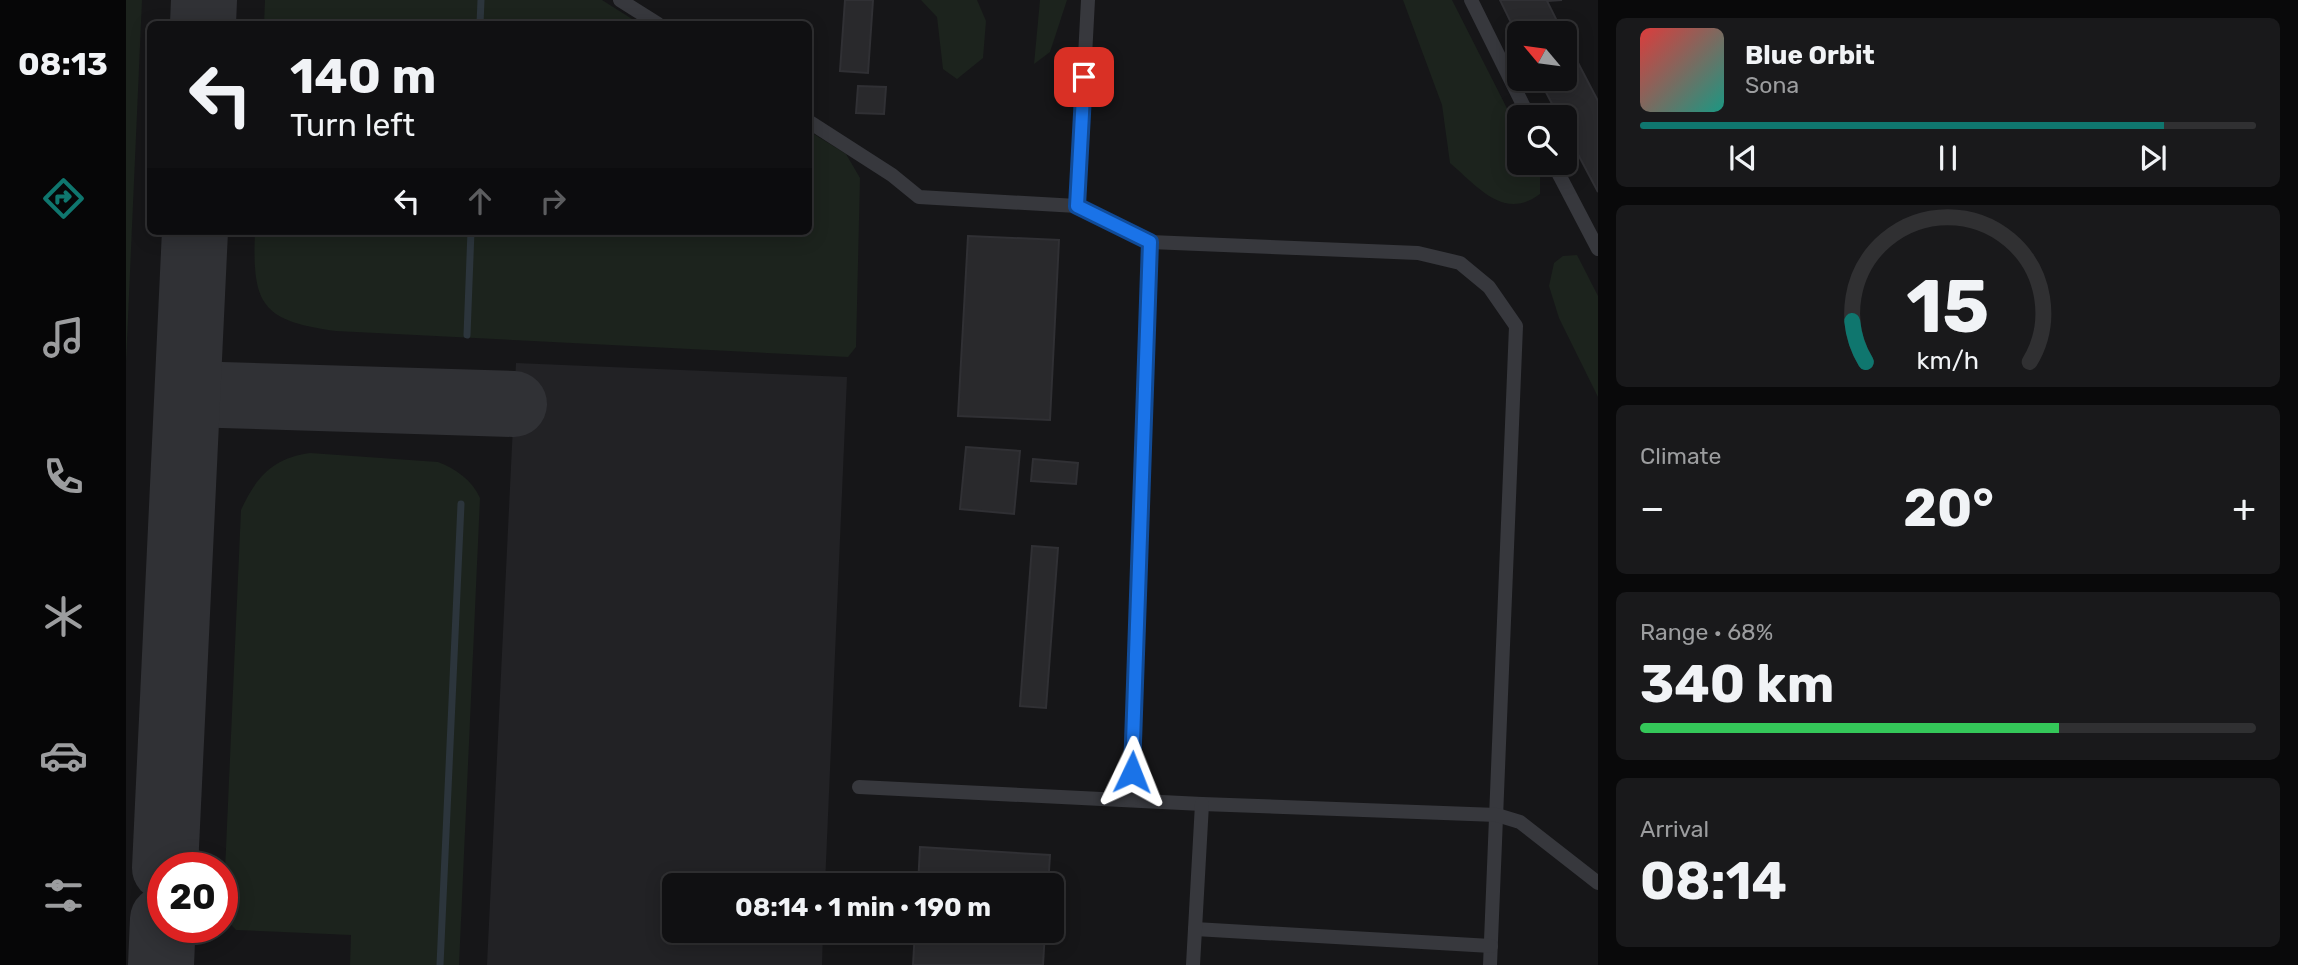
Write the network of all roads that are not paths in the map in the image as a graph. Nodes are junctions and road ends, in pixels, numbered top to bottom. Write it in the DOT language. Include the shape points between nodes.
graph roads {
  1 [pos="620,0"];
  2 [pos="1088,0"];
  3 [pos="1471,0"];
  4 [pos="653,21"];
  5 [pos="1523,105"];
  6 [pos="812,124"];
  7 [pos="1559,175"];
  8 [pos="1077,206"];
  9 [pos="1150,242"];
  10 [pos="1598,249"];
  11 [pos="859,787"];
  12 [pos="1131,800"];
  13 [pos="1202,804"];
  14 [pos="1497,815"];
  15 [pos="1598,883"];
  16 [pos="1195,929"];
  17 [pos="1491,947"];
  18 [pos="1193,965"];
  19 [pos="1490,965"];
  1 -- 4 [label="lane"];
  2 -- 8 [label="lane"];
  3 -- 5 [label="lane"];
  6 -- 8 [label="lane" via="919,197"];
  7 -- 10 [label="lane"];
  8 -- 9 [label="lane"];
  9 -- 12 [label="lane"];
  9 -- 14 [label="lane" via="1418,253 1461,263 1489,287 1516,326"];
  11 -- 12 [label="lane"];
  12 -- 13 [label="lane"];
  13 -- 14 [label="lane"];
  13 -- 16 [label="lane"];
  14 -- 15 [label="lane" via="1521,822"];
  14 -- 17 [label="lane"];
  16 -- 17 [label="lane"];
  16 -- 18 [label="lane"];
  17 -- 19 [label="lane"];
}
